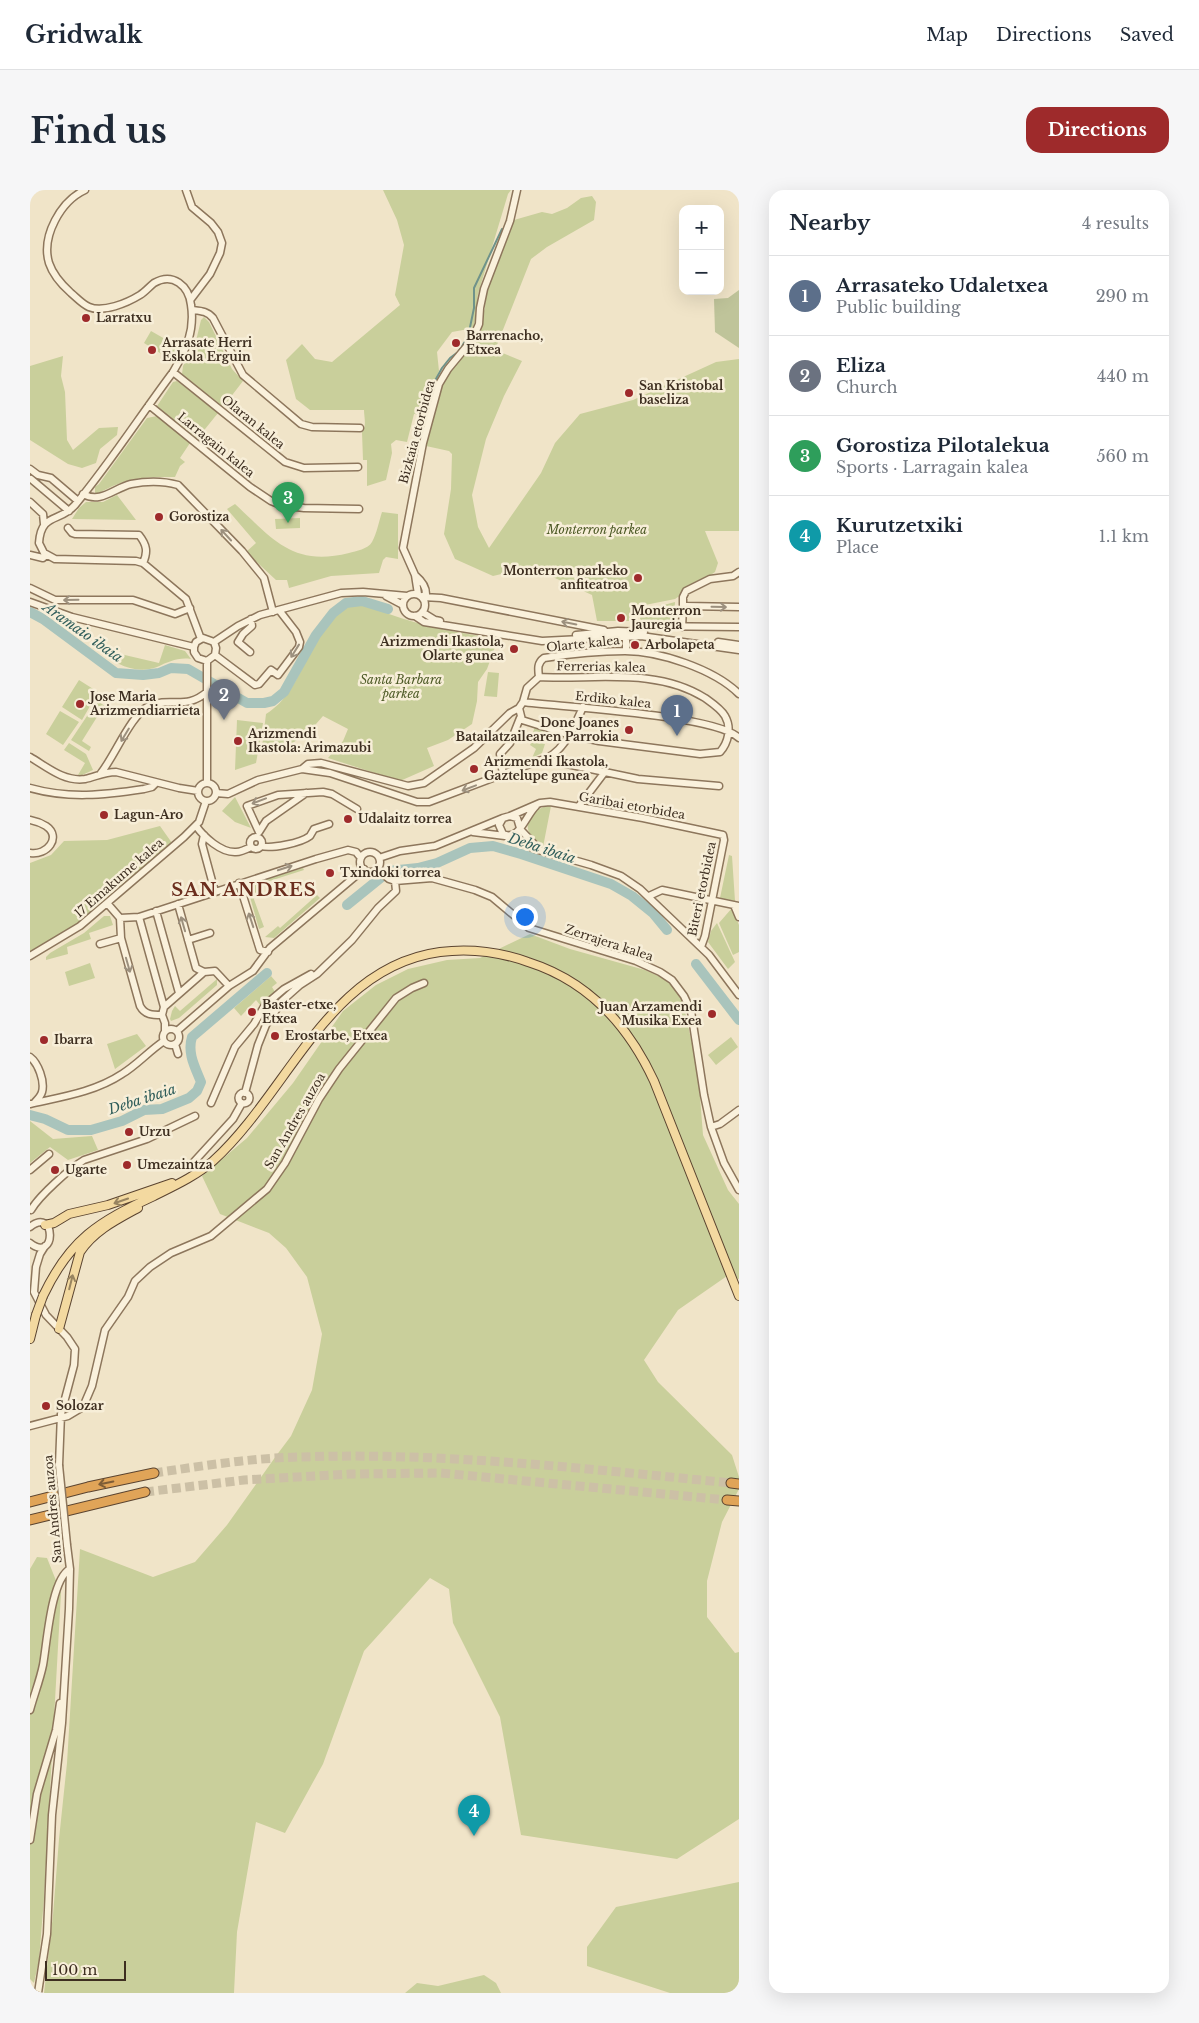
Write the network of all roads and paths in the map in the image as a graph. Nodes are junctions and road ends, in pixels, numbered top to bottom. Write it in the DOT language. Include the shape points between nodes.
graph roads {
  1 [pos="85,190"];
  2 [pos="186,190"];
  3 [pos="517,190"];
  4 [pos="191,299"];
  5 [pos="192,310"];
  6 [pos="173,372"];
  7 [pos="149,405"];
  8 [pos="360,428"];
  9 [pos="358,467"];
  10 [pos="30,469"];
  11 [pos="31,479"];
  12 [pos="84,494"];
  13 [pos="78,501"];
  14 [pos="30,502"];
  15 [pos="359,509"];
  16 [pos="69,511"];
  17 [pos="44,524"];
  18 [pos="68,528"];
  19 [pos="30,555"];
  20 [pos="46,555"];
  21 [pos="143,564"];
  22 [pos="739,572"];
  23 [pos="30,588"];
  24 [pos="383,594"];
  25 [pos="407,596"];
  26 [pos="421,596"];
  27 [pos="30,602"];
  28 [pos="403,605"];
  29 [pos="739,607"];
  30 [pos="190,608"];
  31 [pos="683,608"];
  32 [pos="276,611"];
  33 [pos="422,612"];
  34 [pos="415,616"];
  35 [pos="250,619"];
  36 [pos="682,627"];
  37 [pos="739,627"];
  38 [pos="618,631"];
  39 [pos="634,631"];
  40 [pos="626,636"];
  41 [pos="201,639"];
  42 [pos="214,642"];
  43 [pos="739,645"];
  44 [pos="194,647"];
  45 [pos="739,650"];
  46 [pos="626,651"];
  47 [pos="250,652"];
  48 [pos="215,655"];
  49 [pos="207,660"];
  50 [pos="539,677"];
  51 [pos="208,690"];
  52 [pos="738,694"];
  53 [pos="521,705"];
  54 [pos="583,707"];
  55 [pos="520,718"];
  56 [pos="729,732"];
  57 [pos="570,735"];
  58 [pos="739,737"];
  59 [pos="30,757"];
  60 [pos="112,757"];
  61 [pos="548,760"];
  62 [pos="302,769"];
  63 [pos="122,773"];
  64 [pos="604,773"];
  65 [pos="101,774"];
  66 [pos="503,775"];
  67 [pos="156,782"];
  68 [pos="207,783"];
  69 [pos="719,786"];
  70 [pos="30,788"];
  71 [pos="198,791"];
  72 [pos="216,793"];
  73 [pos="306,793"];
  74 [pos="206,801"];
  75 [pos="537,805"];
  76 [pos="579,806"];
  77 [pos="357,809"];
  78 [pos="510,816"];
  79 [pos="503,818"];
  80 [pos="30,820"];
  81 [pos="329,824"];
  82 [pos="196,826"];
  83 [pos="520,828"];
  84 [pos="472,832"];
  85 [pos="204,835"];
  86 [pos="259,835"];
  87 [pos="722,835"];
  88 [pos="507,836"];
  89 [pos="261,846"];
  90 [pos="251,847"];
  91 [pos="545,851"];
  92 [pos="30,853"];
  93 [pos="362,858"];
  94 [pos="379,858"];
  95 [pos="364,869"];
  96 [pos="378,870"];
  97 [pos="392,880"];
  98 [pos="239,883"];
  99 [pos="215,892"];
  100 [pos="649,896"];
  101 [pos="712,900"];
  102 [pos="107,903"];
  103 [pos="178,904"];
  104 [pos="736,906"];
  105 [pos="156,911"];
  106 [pos="139,917"];
  107 [pos="739,917"];
  108 [pos="120,918"];
  109 [pos="210,933"];
  110 [pos="120,938"];
  111 [pos="188,940"];
  112 [pos="100,944"];
  113 [pos="701,947"];
  114 [pos="268,952"];
  115 [pos="30,956"];
  116 [pos="204,972"];
  117 [pos="316,974"];
  118 [pos="424,983"];
  119 [pos="229,986"];
  120 [pos="179,993"];
  121 [pos="739,996"];
  122 [pos="164,1007"];
  123 [pos="162,1015"];
  124 [pos="177,1031"];
  125 [pos="165,1032"];
  126 [pos="164,1041"];
  127 [pos="175,1044"];
  128 [pos="178,1054"];
  129 [pos="30,1057"];
  130 [pos="43,1088"];
  131 [pos="55,1098"];
  132 [pos="211,1103"];
  133 [pos="32,1104"];
  134 [pos="739,1110"];
  135 [pos="194,1116"];
  136 [pos="711,1128"];
  137 [pos="49,1154"];
  138 [pos="191,1164"];
  139 [pos="30,1170"];
  140 [pos="199,1171"];
  141 [pos="739,1190"];
  142 [pos="165,1191"];
  143 [pos="30,1211"];
  144 [pos="36,1224"];
  145 [pos="30,1244"];
  146 [pos="45,1246"];
  147 [pos="36,1267"];
  148 [pos="739,1296"];
  149 [pos="59,1329"];
  150 [pos="30,1339"];
  151 [pos="60,1418"];
  152 [pos="30,1426"];
  153 [pos="154,1473"];
  154 [pos="145,1492"];
  155 [pos="727,1500"];
  156 [pos="739,1501"];
  157 [pos="30,1502"];
  158 [pos="30,1520"];
  159 [pos="70,1569"];
  160 [pos="64,1697"];
  161 [pos="30,1710"];
  162 [pos="30,1840"];
  163 [pos="38,1993"];
  1 -- 4 [label="street" via="58,213 49,243 50,264 65,288 84,304 100,309 126,302 160,280 171,279 184,285"];
  2 -- 4 [label="street" via="192,207 211,223 222,243 210,274"];
  3 -- 26 [label="street, Bizkaia etorbidea" via="510,221 484,289 479,324 472,340 444,375 434,402 404,543 405,554 415,575 426,589 426,594"];
  4 -- 5 [label="street"];
  5 -- 6 [label="street" via="190,339"];
  5 -- 8 [label="street" via="209,313 243,375 301,424"];
  6 -- 7 [label="street"];
  6 -- 9 [label="street, Olaran kalea" via="285,462 304,468"];
  7 -- 12 [label="street"];
  7 -- 15 [label="street, Larragain kalea" via="271,501 304,508"];
  10 -- 13 [label="street" via="51,478"];
  11 -- 16 [label="street"];
  12 -- 13 [label="street"];
  32 -- 12 [label="street, one-way" via="259,571 178,484 133,484 99,498"];
  13 -- 16 [label="street"];
  14 -- 17 [label="street" via="43,514"];
  16 -- 17 [label="street"];
  17 -- 20 [label="street" via="39,543"];
  18 -- 21 [label="street" via="72,534 138,535 147,548"];
  19 -- 20 [label="street" via="43,558"];
  20 -- 21 [label="street" via="56,560 136,561"];
  21 -- 30 [label="street" via="180,592"];
  22 -- 31 [label="street" via="730,577 710,579 686,591"];
  30 -- 23 [label="street, one-way" via="175,614 133,600 55,600"];
  24 -- 25 [label="street"];
  24 -- 28 [label="street"];
  24 -- 32 [label="street" via="341,593"];
  25 -- 26 [label="street"];
  25 -- 28 [label="street"];
  26 -- 33 [label="street" via="425,605"];
  38 -- 26 [label="street, one-way"];
  27 -- 44 [label="street" via="72,618"];
  28 -- 34 [label="street" via="406,613"];
  31 -- 29 [label="street, one-way"];
  30 -- 41 [label="street"];
  31 -- 36 [label="street"];
  32 -- 35 [label="street"];
  32 -- 48 [label="street, one-way" via="300,642 278,675 271,670 255,685"];
  33 -- 34 [label="street"];
  33 -- 38 [label="street" via="435,620 542,638"];
  34 -- 40 [label="street" via="424,622 542,642"];
  35 -- 42 [label="street"];
  35 -- 47 [label="street" via="252,626 238,642"];
  36 -- 37 [label="street"];
  36 -- 39 [label="street" via="640,626"];
  38 -- 39 [label="street"];
  39 -- 43 [label="street"];
  40 -- 45 [label="street"];
  40 -- 46 [label="street"];
  41 -- 42 [label="street"];
  41 -- 44 [label="street"];
  42 -- 48 [label="street"];
  44 -- 49 [label="street" via="196,656"];
  46 -- 50 [label="street, Olarte kalea" via="552,657 540,661"];
  46 -- 52 [label="street, Olarte kalea" via="691,665 715,675"];
  48 -- 49 [label="street"];
  49 -- 51 [label="street"];
  50 -- 53 [label="street" via="527,688"];
  50 -- 56 [label="street, Ferrerias kalea" via="634,678 674,684 713,704 725,716"];
  51 -- 60 [label="street, one-way" via="191,702 148,706 134,719"];
  51 -- 68 [label="street"];
  53 -- 54 [label="street, Erdiko kalea"];
  53 -- 55 [label="street"];
  53 -- 62 [label="street" via="474,748 429,781 416,786 364,776 326,764 308,764"];
  54 -- 56 [label="street, Erdiko kalea" via="672,718"];
  54 -- 57 [label="street"];
  55 -- 57 [label="street"];
  55 -- 66 [label="street" via="510,743 500,754"];
  56 -- 57 [label="street" via="720,752 700,754"];
  56 -- 58 [label="street, Erdiko kalea"];
  57 -- 61 [label="street"];
  59 -- 65 [label="street" via="65,777 84,779"];
  60 -- 63 [label="street" via="115,767"];
  60 -- 65 [label="street"];
  61 -- 64 [label="street"];
  61 -- 66 [label="street"];
  66 -- 62 [label="street, one-way" via="429,802 417,802 330,773"];
  62 -- 72 [label="street" via="258,780 228,794"];
  63 -- 65 [label="street"];
  63 -- 67 [label="street"];
  64 -- 69 [label="street" via="652,781"];
  64 -- 76 [label="street"];
  67 -- 70 [label="street" via="144,789 76,795"];
  67 -- 71 [label="street"];
  68 -- 71 [label="street"];
  68 -- 72 [label="street"];
  71 -- 74 [label="street" via="200,798"];
  72 -- 74 [label="street"];
  73 -- 77 [label="street" via="332,794"];
  73 -- 86 [label="street" via="266,821"];
  73 -- 86 [label="street, one-way" via="278,794 247,806"];
  74 -- 82 [label="street, 17 Emakume kalea"];
  75 -- 76 [label="street, Garibai etorbidea" via="546,802"];
  75 -- 78 [label="street, Garibai etorbidea"];
  75 -- 83 [label="street"];
  76 -- 87 [label="street, Garibai etorbidea"];
  78 -- 79 [label="street"];
  78 -- 83 [label="street" via="517,818"];
  79 -- 84 [label="street"];
  79 -- 88 [label="street" via="499,828"];
  80 -- 92 [label="street" via="45,825 52,836 48,850"];
  81 -- 89 [label="street" via="314,829 303,839 274,847"];
  82 -- 85 [label="street"];
  82 -- 102 [label="street, 17 Emakume kalea"];
  83 -- 88 [label="street" via="514,836"];
  83 -- 91 [label="street" via="534,846"];
  84 -- 88 [label="street"];
  84 -- 94 [label="street" via="435,846"];
  85 -- 90 [label="street" via="230,851"];
  85 -- 99 [label="street" via="202,844"];
  86 -- 89 [label="street"];
  86 -- 90 [label="street" via="251,840"];
  87 -- 101 [label="street, Biteri etorbidea" via="724,840"];
  88 -- 91 [label="street"];
  89 -- 90 [label="street" via="257,849"];
  91 -- 100 [label="street" via="620,876"];
  93 -- 94 [label="street" via="369,852"];
  93 -- 95 [label="street"];
  98 -- 93 [label="street, one-way" via="348,850"];
  94 -- 96 [label="street"];
  95 -- 96 [label="street"];
  95 -- 114 [label="street"];
  96 -- 97 [label="street"];
  97 -- 117 [label="street" via="394,893"];
  97 -- 136 [label="street, Zerrajera kalea" via="432,878 475,890 492,897 529,928 636,961 672,980 691,1011"];
  98 -- 99 [label="street"];
  114 -- 98 [label="street, one-way" via="260,950"];
  99 -- 103 [label="street"];
  100 -- 101 [label="street" via="662,890"];
  100 -- 113 [label="street"];
  101 -- 104 [label="street"];
  101 -- 113 [label="street, Biteri etorbidea"];
  102 -- 108 [label="street"];
  102 -- 115 [label="street, 17 Emakume kalea" via="70,934"];
  103 -- 105 [label="street"];
  111 -- 103 [label="street, one-way"];
  104 -- 107 [label="street"];
  105 -- 106 [label="street"];
  105 -- 120 [label="street"];
  106 -- 108 [label="street"];
  106 -- 122 [label="street"];
  108 -- 110 [label="street"];
  109 -- 111 [label="street"];
  110 -- 112 [label="street"];
  110 -- 123 [label="street, one-way" via="143,1011"];
  111 -- 116 [label="street" via="196,968"];
  113 -- 121 [label="street"];
  114 -- 119 [label="street" via="253,971"];
  116 -- 119 [label="street" via="215,970"];
  116 -- 120 [label="street"];
  117 -- 132 [label="street" via="284,989 265,1005 235,1047"];
  117 -- 138 [label="street" via="286,996 273,1014 258,1044 246,1093 250,1100 242,1103 234,1118"];
  118 -- 151 [label="street, San Andres auzoa" via="396,998 339,1069 267,1189 210,1236 171,1254 136,1278 128,1297 105,1330 92,1386 83,1407"];
  119 -- 124 [label="street"];
  120 -- 122 [label="street"];
  122 -- 123 [label="street"];
  123 -- 125 [label="street"];
  124 -- 125 [label="street"];
  124 -- 127 [label="street" via="179,1038"];
  125 -- 126 [label="street"];
  126 -- 127 [label="street"];
  126 -- 131 [label="street" via="121,1075"];
  127 -- 128 [label="street"];
  129 -- 130 [label="street" via="37,1065"];
  130 -- 131 [label="street" via="45,1093"];
  130 -- 133 [label="street"];
  131 -- 133 [label="street"];
  134 -- 136 [label="street"];
  135 -- 143 [label="street" via="148,1139 75,1165"];
  136 -- 141 [label="street, Zerrajera kalea" via="724,1163"];
  137 -- 139 [label="street"];
  140 -- 142 [label="main road"];
  140 -- 144 [label="main road, one-way" via="139,1195 69,1214 54,1223"];
  140 -- 148 [label="main road" via="248,1124 332,1014 368,980 394,964 432,953 470,950 508,956 554,972 592,997 642,1054"];
  149 -- 142 [label="main road, one-way" via="75,1266 87,1242"];
  142 -- 150 [label="main road, bridge" via="123,1210 84,1236 61,1261 43,1296"];
  143 -- 144 [label="street"];
  144 -- 146 [label="street, San Andres auzoa" via="48,1227 51,1235"];
  145 -- 146 [label="street, San Andres auzoa"];
  145 -- 147 [label="street, San Andres auzoa"];
  146 -- 147 [label="street, San Andres auzoa"];
  147 -- 149 [label="street, San Andres auzoa" via="34,1292 46,1315"];
  149 -- 151 [label="street, San Andres auzoa" via="75,1349 74,1366"];
  151 -- 152 [label="street, San Andres auzoa"];
  151 -- 159 [label="street, San Andres auzoa, bridge" via="59,1465"];
  153 -- 157 [label="highway, one-way"];
  154 -- 158 [label="highway"];
  155 -- 156 [label="highway"];
  159 -- 160 [label="street, San Andres auzoa"];
  159 -- 161 [label="street, San Andres auzoa" via="64,1572 55,1592 42,1670"];
  160 -- 162 [label="street, San Andres auzoa" via="36,1794"];
  160 -- 163 [label="street, San Andres auzoa" via="52,1815 47,1934"];
}
